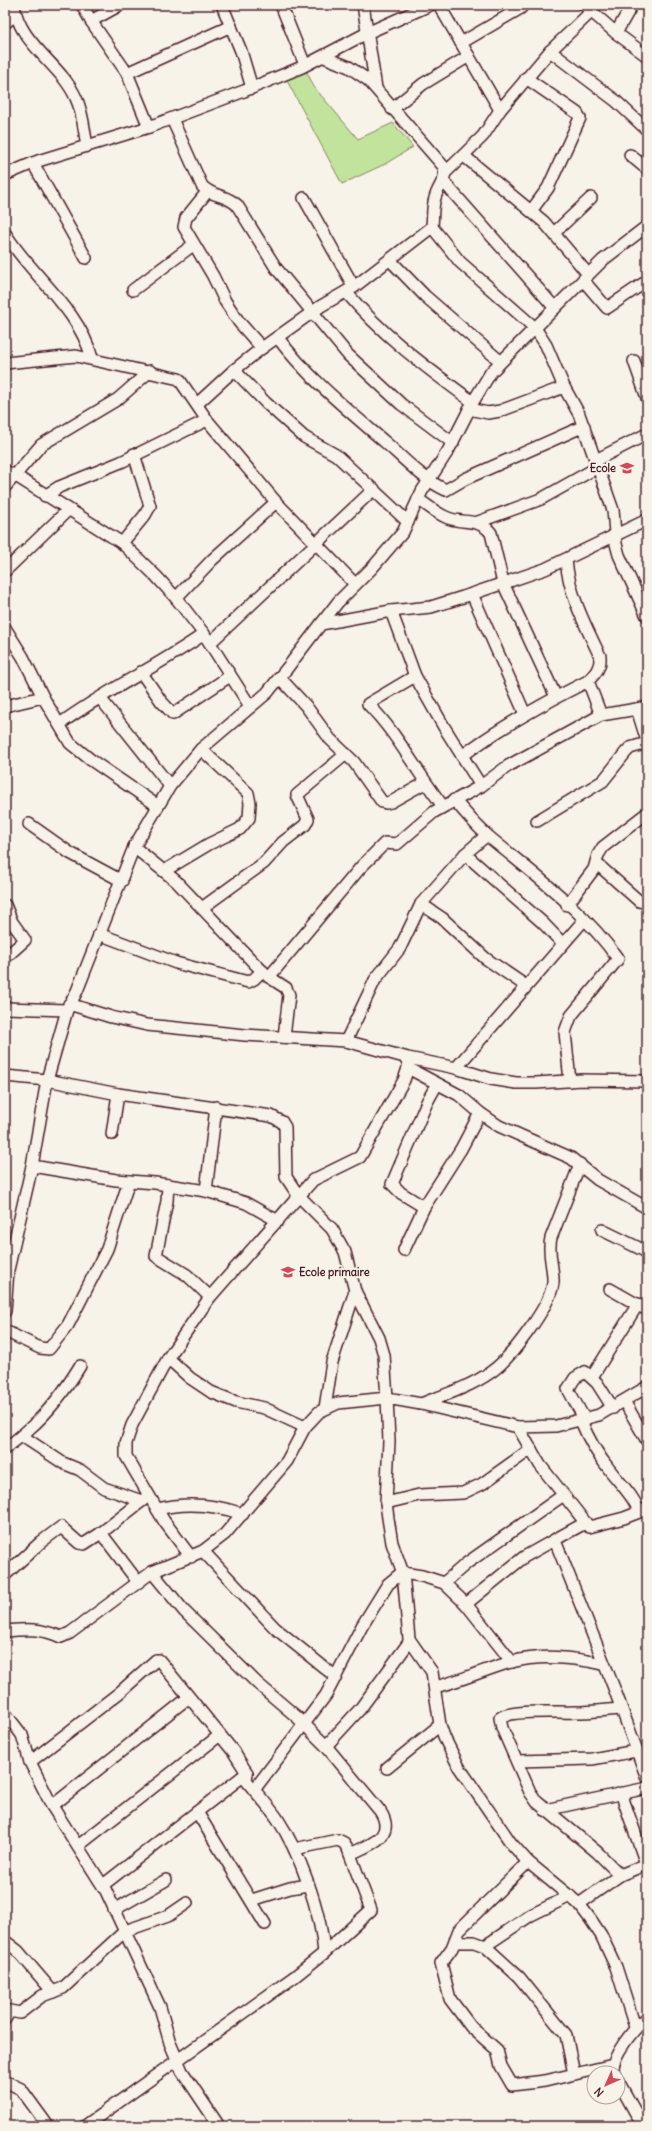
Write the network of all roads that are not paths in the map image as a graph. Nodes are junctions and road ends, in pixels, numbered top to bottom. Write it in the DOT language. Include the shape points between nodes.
graph roads {
  1 [pos="82,5"];
  2 [pos="120,5"];
  3 [pos="222,5"];
  4 [pos="281,5"];
  5 [pos="363,5"];
  6 [pos="430,5"];
  7 [pos="439,5"];
  8 [pos="632,5"];
  9 [pos="521,8"];
  10 [pos="587,8"];
  11 [pos="15,10"];
  12 [pos="91,21"];
  13 [pos="5,23"];
  14 [pos="231,26"];
  15 [pos="367,33"];
  16 [pos="616,33"];
  17 [pos="461,43"];
  18 [pos="550,51"];
  19 [pos="469,56"];
  20 [pos="647,56"];
  21 [pos="324,57"];
  22 [pos="305,66"];
  23 [pos="127,73"];
  24 [pos="526,78"];
  25 [pos="252,88"];
  26 [pos="376,88"];
  27 [pos="392,109"];
  28 [pos="500,110"];
  29 [pos="172,119"];
  30 [pos="149,127"];
  31 [pos="647,130"];
  32 [pos="87,146"];
  33 [pos="630,154"];
  34 [pos="464,156"];
  35 [pos="33,164"];
  36 [pos="647,169"];
  37 [pos="5,175"];
  38 [pos="444,177"];
  39 [pos="207,192"];
  40 [pos="304,198"];
  41 [pos="591,198"];
  42 [pos="530,211"];
  43 [pos="647,226"];
  44 [pos="432,227"];
  45 [pos="5,233"];
  46 [pos="554,233"];
  47 [pos="193,245"];
  48 [pos="86,258"];
  49 [pos="390,260"];
  50 [pos="586,277"];
  51 [pos="647,281"];
  52 [pos="133,290"];
  53 [pos="350,290"];
  54 [pos="555,308"];
  55 [pos="312,313"];
  56 [pos="535,328"];
  57 [pos="278,338"];
  58 [pos="262,348"];
  59 [pos="92,358"];
  60 [pos="500,361"];
  61 [pos="634,361"];
  62 [pos="5,363"];
  63 [pos="234,370"];
  64 [pos="150,371"];
  65 [pos="564,387"];
  66 [pos="647,398"];
  67 [pos="197,404"];
  68 [pos="471,406"];
  69 [pos="207,420"];
  70 [pos="584,426"];
  71 [pos="647,434"];
  72 [pos="453,443"];
  73 [pos="134,454"];
  74 [pos="597,463"];
  75 [pos="5,471"];
  76 [pos="16,476"];
  77 [pos="430,479"];
  78 [pos="5,487"];
  79 [pos="374,489"];
  80 [pos="46,496"];
  81 [pos="418,500"];
  82 [pos="276,502"];
  83 [pos="68,510"];
  84 [pos="647,520"];
  85 [pos="408,522"];
  86 [pos="478,522"];
  87 [pos="616,534"];
  88 [pos="316,542"];
  89 [pos="122,543"];
  90 [pos="566,560"];
  91 [pos="5,571"];
  92 [pos="503,583"];
  93 [pos="355,584"];
  94 [pos="472,594"];
  95 [pos="176,598"];
  96 [pos="391,611"];
  97 [pos="647,616"];
  98 [pos="321,624"];
  99 [pos="5,628"];
  100 [pos="207,639"];
  101 [pos="141,672"];
  102 [pos="230,676"];
  103 [pos="415,676"];
  104 [pos="280,678"];
  105 [pos="588,681"];
  106 [pos="43,697"];
  107 [pos="556,697"];
  108 [pos="100,698"];
  109 [pos="5,706"];
  110 [pos="250,706"];
  111 [pos="642,708"];
  112 [pos="525,714"];
  113 [pos="601,715"];
  114 [pos="60,724"];
  115 [pos="647,742"];
  116 [pos="202,749"];
  117 [pos="346,754"];
  118 [pos="462,756"];
  119 [pos="425,783"];
  120 [pos="170,786"];
  121 [pos="481,786"];
  122 [pos="454,800"];
  123 [pos="158,806"];
  124 [pos="443,806"];
  125 [pos="647,813"];
  126 [pos="537,821"];
  127 [pos="29,824"];
  128 [pos="487,835"];
  129 [pos="134,848"];
  130 [pos="465,854"];
  131 [pos="596,863"];
  132 [pos="164,871"];
  133 [pos="122,881"];
  134 [pos="647,903"];
  135 [pos="421,904"];
  136 [pos="5,905"];
  137 [pos="567,905"];
  138 [pos="202,908"];
  139 [pos="584,920"];
  140 [pos="99,934"];
  141 [pos="563,944"];
  142 [pos="5,958"];
  143 [pos="265,974"];
  144 [pos="526,986"];
  145 [pos="7,1006"];
  146 [pos="68,1007"];
  147 [pos="284,1037"];
  148 [pos="346,1040"];
  149 [pos="408,1063"];
  150 [pos="456,1068"];
  151 [pos="5,1076"];
  152 [pos="47,1080"];
  153 [pos="570,1081"];
  154 [pos="647,1081"];
  155 [pos="437,1084"];
  156 [pos="118,1094"];
  157 [pos="216,1107"];
  158 [pos="480,1113"];
  159 [pos="112,1134"];
  160 [pos="580,1164"];
  161 [pos="32,1166"];
  162 [pos="129,1181"];
  163 [pos="168,1185"];
  164 [pos="206,1191"];
  165 [pos="298,1195"];
  166 [pos="424,1207"];
  167 [pos="647,1208"];
  168 [pos="278,1221"];
  169 [pos="602,1230"];
  170 [pos="404,1250"];
  171 [pos="647,1252"];
  172 [pos="610,1289"];
  173 [pos="355,1291"];
  174 [pos="210,1297"];
  175 [pos="643,1307"];
  176 [pos="5,1311"];
  177 [pos="5,1331"];
  178 [pos="168,1358"];
  179 [pos="80,1366"];
  180 [pos="592,1377"];
  181 [pos="647,1387"];
  182 [pos="387,1398"];
  183 [pos="624,1401"];
  184 [pos="421,1404"];
  185 [pos="325,1408"];
  186 [pos="613,1408"];
  187 [pos="583,1420"];
  188 [pos="306,1427"];
  189 [pos="518,1427"];
  190 [pos="22,1436"];
  191 [pos="647,1441"];
  192 [pos="5,1449"];
  193 [pos="531,1449"];
  194 [pos="562,1496"];
  195 [pos="146,1498"];
  196 [pos="386,1503"];
  197 [pos="157,1509"];
  198 [pos="642,1510"];
  199 [pos="243,1514"];
  200 [pos="585,1523"];
  201 [pos="102,1533"];
  202 [pos="556,1539"];
  203 [pos="203,1551"];
  204 [pos="191,1557"];
  205 [pos="152,1572"];
  206 [pos="403,1573"];
  207 [pos="5,1575"];
  208 [pos="138,1582"];
  209 [pos="444,1583"];
  210 [pos="466,1604"];
  211 [pos="5,1631"];
  212 [pos="410,1641"];
  213 [pos="512,1662"];
  214 [pos="603,1664"];
  215 [pos="336,1677"];
  216 [pos="435,1687"];
  217 [pos="188,1698"];
  218 [pos="621,1709"];
  219 [pos="5,1713"];
  220 [pos="304,1724"];
  221 [pos="440,1725"];
  222 [pos="220,1735"];
  223 [pos="326,1746"];
  224 [pos="636,1751"];
  225 [pos="517,1760"];
  226 [pos="30,1762"];
  227 [pos="387,1768"];
  228 [pos="247,1773"];
  229 [pos="647,1778"];
  230 [pos="647,1788"];
  231 [pos="254,1790"];
  232 [pos="621,1793"];
  233 [pos="52,1806"];
  234 [pos="545,1810"];
  235 [pos="197,1812"];
  236 [pos="78,1846"];
  237 [pos="294,1849"];
  238 [pos="350,1854"];
  239 [pos="528,1862"];
  240 [pos="647,1864"];
  241 [pos="620,1875"];
  242 [pos="166,1880"];
  243 [pos="103,1885"];
  244 [pos="308,1885"];
  245 [pos="570,1896"];
  246 [pos="252,1900"];
  247 [pos="188,1903"];
  248 [pos="579,1904"];
  249 [pos="114,1910"];
  250 [pos="265,1924"];
  251 [pos="125,1931"];
  252 [pos="5,1941"];
  253 [pos="455,1942"];
  254 [pos="485,1946"];
  255 [pos="324,1952"];
  256 [pos="53,1992"];
  257 [pos="647,2018"];
  258 [pos="5,2019"];
  259 [pos="636,2027"];
  260 [pos="177,2060"];
  261 [pos="616,2065"];
  262 [pos="586,2072"];
  263 [pos="574,2074"];
  264 [pos="5,2081"];
  265 [pos="626,2094"];
  266 [pos="644,2124"];
  267 [pos="48,2126"];
  268 [pos="85,2126"];
  269 [pos="219,2126"];
  1 -- 12 [label="street"];
  2 -- 12 [label="street"];
  3 -- 14 [label="street"];
  4 -- 22 [label="street"];
  5 -- 15 [label="street"];
  6 -- 15 [label="street"];
  7 -- 17 [label="street"];
  8 -- 16 [label="street"];
  9 -- 17 [label="street"];
  10 -- 16 [label="street"];
  10 -- 18 [label="street"];
  11 -- 13 [label="street"];
  11 -- 32 [label="street" via="26,36 50,61 77,99"];
  12 -- 23 [label="street"];
  14 -- 23 [label="street"];
  14 -- 25 [label="street"];
  15 -- 21 [label="street"];
  15 -- 26 [label="street"];
  16 -- 20 [label="street"];
  17 -- 19 [label="street"];
  18 -- 24 [label="street"];
  18 -- 31 [label="street" via="616,101"];
  19 -- 27 [label="street" via="423,84"];
  19 -- 28 [label="street"];
  21 -- 22 [label="street"];
  21 -- 26 [label="street" via="358,72"];
  22 -- 25 [label="street"];
  23 -- 30 [label="street"];
  24 -- 28 [label="street"];
  24 -- 42 [label="street" via="577,113 580,118 548,188"];
  25 -- 29 [label="street"];
  26 -- 27 [label="street"];
  27 -- 38 [label="street" via="440,162"];
  28 -- 34 [label="street" via="483,136"];
  29 -- 30 [label="street"];
  29 -- 39 [label="street" via="198,181"];
  30 -- 32 [label="street"];
  32 -- 35 [label="street"];
  33 -- 36 [label="street"];
  34 -- 38 [label="street"];
  34 -- 42 [label="street"];
  35 -- 37 [label="street"];
  35 -- 48 [label="street"];
  38 -- 44 [label="street" via="435,196"];
  38 -- 54 [label="street"];
  39 -- 47 [label="street" via="184,222"];
  39 -- 55 [label="street" via="230,198 237,205 276,268"];
  40 -- 53 [label="street"];
  41 -- 46 [label="street"];
  42 -- 46 [label="street"];
  43 -- 50 [label="street"];
  44 -- 49 [label="street"];
  44 -- 56 [label="street" via="460,262"];
  45 -- 59 [label="street" via="62,301 88,346"];
  46 -- 50 [label="street"];
  47 -- 52 [label="street"];
  47 -- 58 [label="street" via="231,311"];
  49 -- 53 [label="street"];
  49 -- 60 [label="street" via="425,296"];
  50 -- 51 [label="street" via="607,308"];
  50 -- 54 [label="street"];
  53 -- 55 [label="street"];
  53 -- 68 [label="street" via="364,313 401,348"];
  54 -- 56 [label="street"];
  55 -- 57 [label="street"];
  55 -- 72 [label="street" via="359,367 401,404"];
  56 -- 60 [label="street"];
  56 -- 65 [label="street" via="546,345"];
  57 -- 58 [label="street"];
  57 -- 77 [label="street" via="300,366 332,396"];
  58 -- 63 [label="street"];
  59 -- 62 [label="street" via="76,356"];
  59 -- 64 [label="street"];
  60 -- 68 [label="street" via="484,382"];
  61 -- 66 [label="street"];
  63 -- 67 [label="street"];
  63 -- 79 [label="street" via="304,437 336,455"];
  64 -- 67 [label="street" via="179,379"];
  64 -- 76 [label="street" via="118,398 41,445"];
  65 -- 68 [label="street" via="500,411 488,413"];
  65 -- 70 [label="street"];
  67 -- 69 [label="street"];
  68 -- 72 [label="street"];
  69 -- 73 [label="street"];
  69 -- 82 [label="street"];
  70 -- 74 [label="street"];
  70 -- 77 [label="street" via="465,479 448,490"];
  71 -- 74 [label="street"];
  72 -- 77 [label="street"];
  73 -- 80 [label="street"];
  73 -- 89 [label="street" via="150,506 146,515"];
  74 -- 86 [label="street" via="541,499"];
  74 -- 87 [label="street" via="613,510"];
  75 -- 76 [label="street"];
  76 -- 78 [label="street"];
  76 -- 80 [label="street"];
  77 -- 81 [label="street"];
  79 -- 85 [label="street"];
  79 -- 88 [label="street"];
  80 -- 83 [label="street"];
  81 -- 85 [label="street"];
  81 -- 86 [label="street" via="446,518"];
  82 -- 88 [label="street"];
  82 -- 95 [label="street" via="212,560"];
  83 -- 89 [label="street"];
  83 -- 91 [label="street"];
  84 -- 87 [label="street"];
  85 -- 93 [label="street" via="389,549"];
  86 -- 92 [label="street" via="491,533"];
  87 -- 90 [label="street"];
  87 -- 97 [label="street" via="620,555"];
  88 -- 93 [label="street"];
  88 -- 100 [label="street"];
  89 -- 95 [label="street"];
  90 -- 92 [label="street"];
  90 -- 105 [label="street" via="567,578 600,656 598,670"];
  92 -- 94 [label="street"];
  92 -- 107 [label="street"];
  93 -- 98 [label="street"];
  94 -- 96 [label="street" via="431,607"];
  94 -- 112 [label="street"];
  95 -- 100 [label="street"];
  96 -- 98 [label="street"];
  96 -- 103 [label="street"];
  98 -- 104 [label="street"];
  99 -- 106 [label="street"];
  100 -- 101 [label="street"];
  100 -- 102 [label="street"];
  101 -- 102 [label="street" via="160,701 173,714"];
  101 -- 108 [label="street"];
  102 -- 110 [label="street"];
  103 -- 118 [label="street"];
  103 -- 119 [label="street" via="368,704 387,725"];
  104 -- 110 [label="street" via="267,693"];
  104 -- 117 [label="street" via="306,706 330,739"];
  105 -- 107 [label="street"];
  105 -- 113 [label="street"];
  106 -- 109 [label="street"];
  106 -- 114 [label="street"];
  107 -- 112 [label="street"];
  108 -- 114 [label="street"];
  108 -- 120 [label="street"];
  110 -- 116 [label="street"];
  111 -- 113 [label="street"];
  111 -- 115 [label="street"];
  112 -- 118 [label="street"];
  113 -- 121 [label="street" via="508,766"];
  114 -- 123 [label="street" via="70,743"];
  115 -- 126 [label="street" via="630,748 603,781"];
  116 -- 120 [label="street"];
  116 -- 132 [label="street" via="248,793 248,821 240,829"];
  117 -- 119 [label="street" via="384,803 404,796"];
  117 -- 138 [label="street" via="297,795 308,819 305,825 283,842 264,863"];
  118 -- 121 [label="street"];
  119 -- 124 [label="street"];
  120 -- 123 [label="street"];
  121 -- 122 [label="street"];
  122 -- 124 [label="street"];
  122 -- 128 [label="street"];
  123 -- 129 [label="street"];
  124 -- 143 [label="street" via="397,844 387,842 381,845"];
  125 -- 131 [label="street" via="603,847"];
  127 -- 133 [label="street" via="76,856"];
  128 -- 130 [label="street"];
  128 -- 137 [label="street"];
  129 -- 132 [label="street"];
  129 -- 133 [label="street"];
  130 -- 135 [label="street"];
  130 -- 141 [label="street"];
  131 -- 134 [label="street" via="639,901"];
  131 -- 137 [label="street"];
  132 -- 138 [label="street"];
  133 -- 140 [label="street"];
  135 -- 144 [label="street" via="442,918 485,958"];
  135 -- 148 [label="street" via="400,948 375,980"];
  136 -- 142 [label="street" via="12,922 25,940"];
  137 -- 139 [label="street"];
  138 -- 143 [label="street"];
  139 -- 141 [label="street"];
  139 -- 153 [label="street" via="618,959 576,1008 566,1026"];
  140 -- 143 [label="street" via="176,963 248,982"];
  140 -- 146 [label="street" via="77,991"];
  141 -- 144 [label="street"];
  143 -- 147 [label="street" via="289,992"];
  144 -- 150 [label="street"];
  145 -- 146 [label="street"];
  146 -- 147 [label="street" via="147,1025"];
  146 -- 152 [label="street"];
  147 -- 148 [label="street"];
  148 -- 149 [label="street"];
  149 -- 150 [label="street"];
  149 -- 155 [label="street"];
  149 -- 165 [label="street" via="404,1080 360,1157 313,1180"];
  150 -- 153 [label="street" via="491,1079 516,1082"];
  151 -- 152 [label="street"];
  152 -- 156 [label="street"];
  152 -- 161 [label="street"];
  153 -- 154 [label="street"];
  155 -- 158 [label="street" via="462,1097"];
  155 -- 166 [label="street" via="392,1184 401,1193"];
  156 -- 157 [label="street"];
  156 -- 159 [label="street"];
  157 -- 164 [label="street"];
  157 -- 165 [label="street" via="271,1116 283,1122 286,1177"];
  158 -- 160 [label="street" via="499,1126 564,1154"];
  158 -- 166 [label="street" via="461,1149"];
  160 -- 167 [label="street" via="598,1180"];
  160 -- 184 [label="street" via="551,1238 553,1284 545,1306 535,1322 491,1372 465,1387"];
  161 -- 162 [label="street"];
  161 -- 176 [label="street" via="8,1270"];
  162 -- 163 [label="street"];
  162 -- 177 [label="street" via="107,1249 68,1325 55,1344 49,1348 40,1348"];
  163 -- 164 [label="street"];
  163 -- 174 [label="street" via="156,1256 187,1275"];
  164 -- 168 [label="street" via="246,1203"];
  165 -- 168 [label="street"];
  165 -- 173 [label="street" via="337,1237 345,1252"];
  166 -- 170 [label="street"];
  168 -- 174 [label="street"];
  169 -- 171 [label="street"];
  172 -- 175 [label="street"];
  173 -- 182 [label="street" via="379,1338 384,1355"];
  173 -- 185 [label="street" via="332,1362"];
  174 -- 178 [label="street"];
  175 -- 180 [label="street"];
  178 -- 188 [label="street" via="190,1378 211,1392 236,1402 264,1408"];
  178 -- 195 [label="street" via="132,1425 126,1443 126,1456"];
  179 -- 190 [label="street" via="57,1400"];
  180 -- 186 [label="street"];
  180 -- 187 [label="street" via="585,1372 568,1387"];
  181 -- 183 [label="street"];
  182 -- 184 [label="street"];
  182 -- 185 [label="street" via="338,1403"];
  182 -- 196 [label="street" via="389,1441"];
  183 -- 186 [label="street"];
  183 -- 191 [label="street"];
  184 -- 189 [label="street"];
  185 -- 188 [label="street"];
  186 -- 187 [label="street"];
  187 -- 189 [label="street" via="556,1426"];
  187 -- 198 [label="street" via="600,1458"];
  188 -- 199 [label="street" via="287,1461"];
  189 -- 193 [label="street"];
  190 -- 192 [label="street"];
  190 -- 195 [label="street" via="104,1488"];
  193 -- 194 [label="street"];
  193 -- 196 [label="street" via="463,1493 419,1495"];
  194 -- 200 [label="street"];
  194 -- 209 [label="street" via="467,1563"];
  195 -- 197 [label="street"];
  195 -- 201 [label="street"];
  196 -- 206 [label="street" via="392,1543"];
  197 -- 199 [label="street" via="199,1504 219,1506"];
  197 -- 204 [label="street"];
  198 -- 200 [label="street" via="589,1527"];
  199 -- 203 [label="street" via="225,1534"];
  200 -- 202 [label="street"];
  201 -- 207 [label="street" via="84,1544 60,1528"];
  201 -- 208 [label="street"];
  202 -- 210 [label="street" via="524,1557"];
  202 -- 214 [label="street"];
  203 -- 204 [label="street"];
  203 -- 215 [label="street" via="275,1628"];
  204 -- 205 [label="street"];
  205 -- 208 [label="street"];
  205 -- 220 [label="street" via="184,1611 257,1683"];
  206 -- 209 [label="street"];
  206 -- 212 [label="street"];
  206 -- 215 [label="street" via="391,1580 374,1606"];
  208 -- 211 [label="street" via="61,1637 44,1630"];
  209 -- 210 [label="street"];
  210 -- 213 [label="street"];
  212 -- 216 [label="street" via="431,1669"];
  212 -- 223 [label="street" via="352,1719"];
  213 -- 214 [label="street" via="562,1656"];
  213 -- 216 [label="street"];
  214 -- 218 [label="street"];
  215 -- 220 [label="street"];
  216 -- 221 [label="street"];
  217 -- 222 [label="street"];
  217 -- 226 [label="street" via="156,1660 119,1693"];
  217 -- 233 [label="street"];
  218 -- 224 [label="street"];
  218 -- 225 [label="street" via="542,1712 501,1717 502,1728"];
  219 -- 226 [label="street" via="22,1735"];
  220 -- 223 [label="street"];
  220 -- 231 [label="street"];
  221 -- 227 [label="street"];
  221 -- 239 [label="street" via="463,1773 492,1818"];
  222 -- 228 [label="street"];
  222 -- 236 [label="street"];
  223 -- 238 [label="street" via="384,1817 386,1826 381,1837 372,1844"];
  224 -- 225 [label="street" via="592,1759"];
  224 -- 229 [label="street"];
  225 -- 234 [label="street" via="533,1797"];
  226 -- 233 [label="street"];
  228 -- 231 [label="street" via="246,1780"];
  228 -- 235 [label="street"];
  230 -- 232 [label="street"];
  231 -- 237 [label="street" via="276,1817"];
  232 -- 234 [label="street"];
  232 -- 240 [label="street"];
  233 -- 236 [label="street"];
  234 -- 241 [label="street" via="597,1852"];
  235 -- 243 [label="street"];
  235 -- 246 [label="street"];
  236 -- 243 [label="street"];
  237 -- 238 [label="street" via="339,1840 346,1845"];
  237 -- 244 [label="street"];
  238 -- 255 [label="street" via="371,1910"];
  239 -- 245 [label="street"];
  239 -- 253 [label="street" via="459,1930"];
  240 -- 241 [label="street"];
  241 -- 248 [label="street"];
  242 -- 249 [label="street"];
  243 -- 249 [label="street"];
  244 -- 246 [label="street"];
  244 -- 255 [label="street" via="320,1923"];
  245 -- 248 [label="street"];
  245 -- 254 [label="street" via="531,1915"];
  246 -- 250 [label="street"];
  247 -- 251 [label="street" via="168,1916"];
  248 -- 259 [label="street" via="609,1950"];
  249 -- 251 [label="street"];
  251 -- 256 [label="street" via="68,1984"];
  251 -- 260 [label="street" via="160,2007"];
  252 -- 256 [label="street" via="18,1951"];
  253 -- 254 [label="street" via="474,1942"];
  253 -- 263 [label="street" via="441,1963 450,1999 471,2027 497,2050 501,2066 511,2085 519,2086"];
  254 -- 263 [label="street" via="519,1977 566,2034"];
  255 -- 260 [label="street" via="294,1977"];
  256 -- 258 [label="street" via="42,1996 20,2013 10,2011"];
  257 -- 259 [label="street"];
  259 -- 261 [label="street"];
  260 -- 268 [label="street"];
  260 -- 269 [label="street"];
  262 -- 263 [label="street"];
  264 -- 267 [label="street" via="21,2089"];
  265 -- 266 [label="street"];
}
